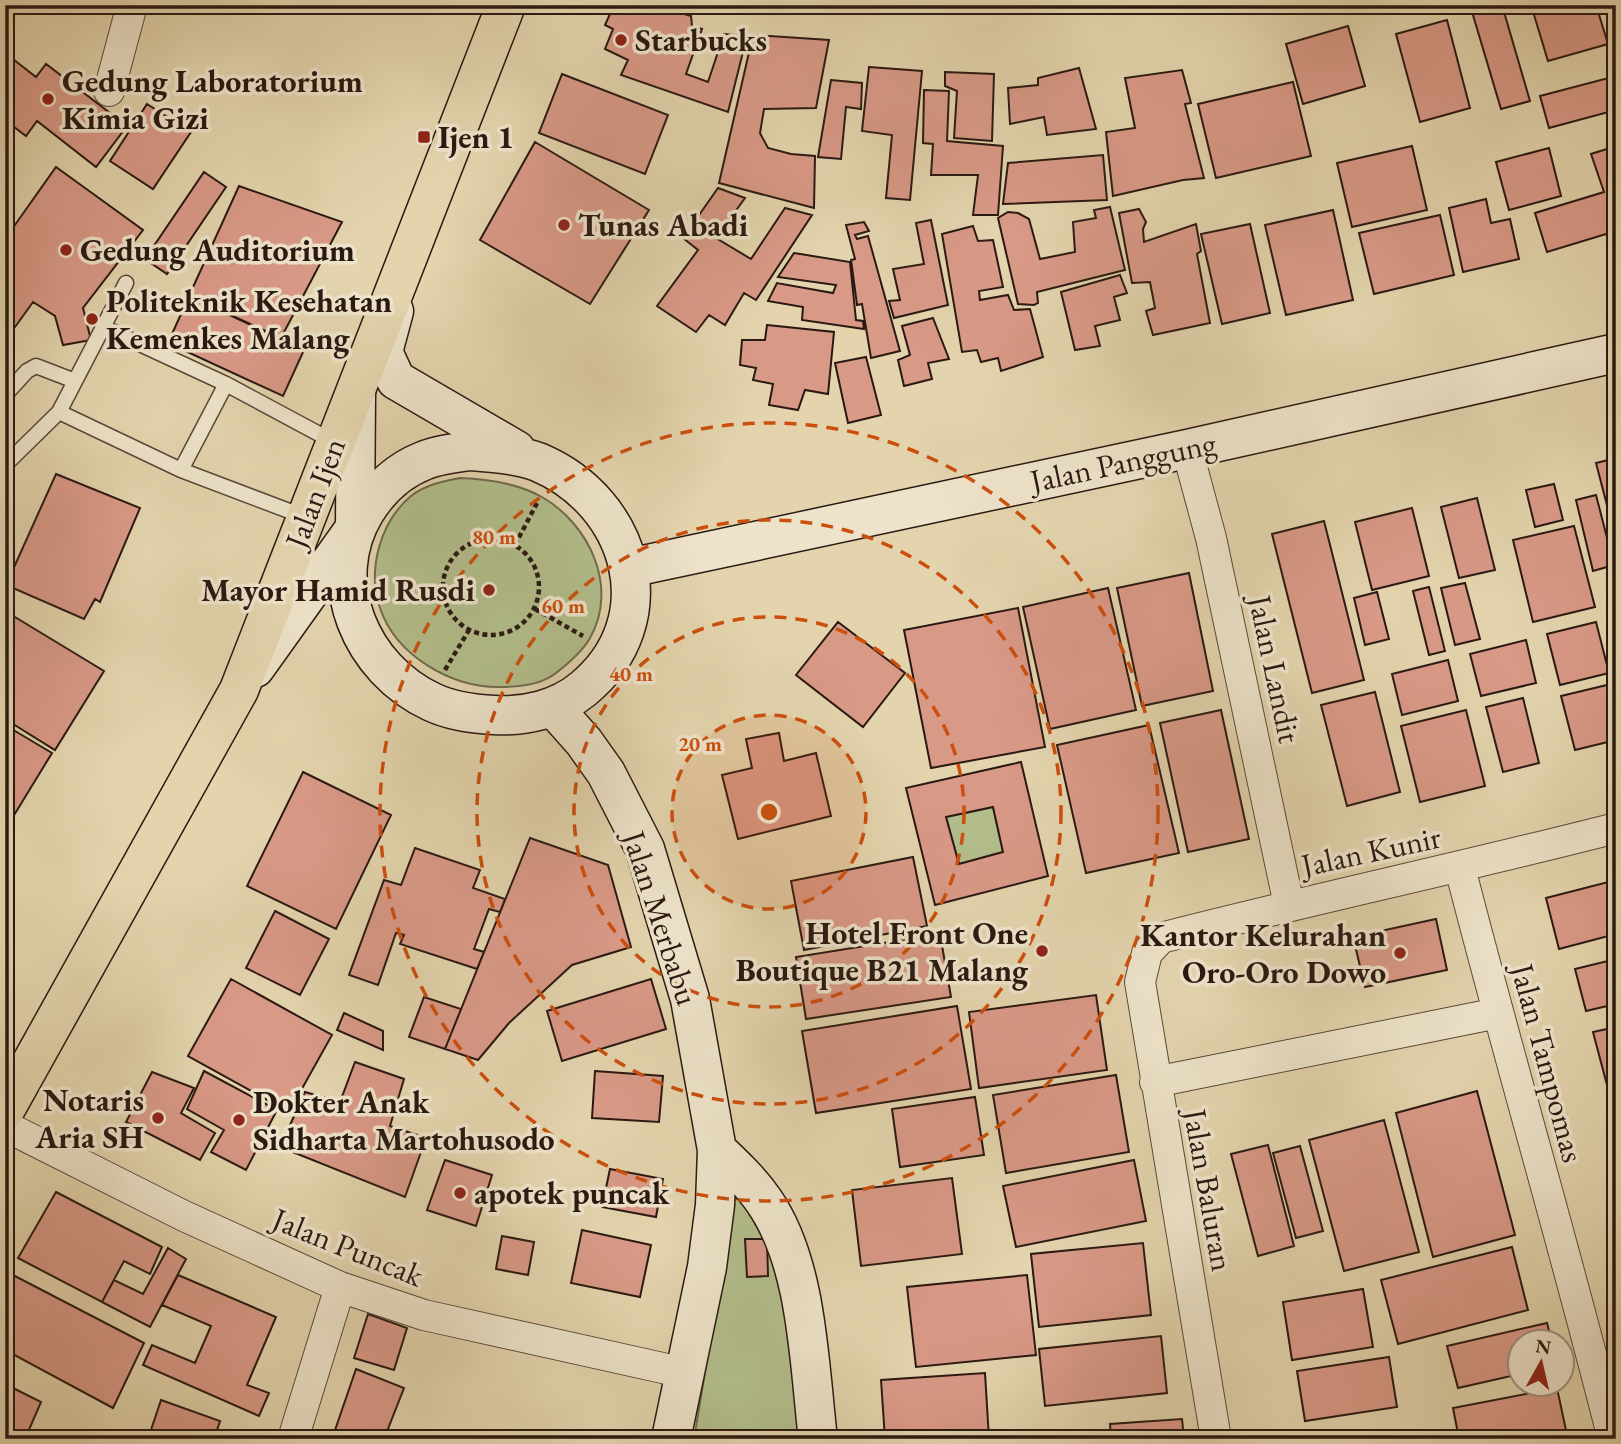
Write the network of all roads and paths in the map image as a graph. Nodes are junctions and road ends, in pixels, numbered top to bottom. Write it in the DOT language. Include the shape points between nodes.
graph roads {
  1 [pos="132,5"];
  2 [pos="506,5"];
  3 [pos="109,91"];
  4 [pos="406,265"];
  5 [pos="126,283"];
  6 [pos="103,327"];
  7 [pos="1616,353"];
  8 [pos="75,381"];
  9 [pos="226,384"];
  10 [pos="356,390"];
  11 [pos="5,396"];
  12 [pos="59,412"];
  13 [pos="335,443"];
  14 [pos="1187,449"];
  15 [pos="5,465"];
  16 [pos="181,470"];
  17 [pos="539,477"];
  18 [pos="306,517"];
  19 [pos="355,528"];
  20 [pos="516,545"];
  21 [pos="629,568"];
  22 [pos="535,609"];
  23 [pos="469,629"];
  24 [pos="593,641"];
  25 [pos="440,677"];
  26 [pos="239,690"];
  27 [pos="554,707"];
  28 [pos="1616,828"];
  29 [pos="1460,868"];
  30 [pos="1289,905"];
  31 [pos="1147,953"];
  32 [pos="1497,1013"];
  33 [pos="1155,1082"];
  34 [pos="5,1110"];
  35 [pos="5,1126"];
  36 [pos="717,1150"];
  37 [pos="340,1287"];
  38 [pos="685,1373"];
  39 [pos="293,1439"];
  40 [pos="671,1439"];
  41 [pos="818,1439"];
  42 [pos="1216,1439"];
  43 [pos="1613,1439"];
  1 -- 3 [label="street"];
  2 -- 4 [label="main road, Jalan Ijen"];
  4 -- 10 [label="main road, Jalan Ijen"];
  4 -- 17 [label="main road" via="383,352 396,380"];
  5 -- 6 [label="lane"];
  6 -- 8 [label="lane"];
  6 -- 9 [label="lane"];
  7 -- 14 [label="main road, Jalan Panggung"];
  8 -- 11 [label="lane" via="36,366"];
  8 -- 12 [label="lane"];
  9 -- 13 [label="lane"];
  9 -- 16 [label="lane"];
  10 -- 13 [label="main road, Jalan Ijen"];
  10 -- 19 [label="main road"];
  12 -- 15 [label="lane"];
  12 -- 16 [label="lane"];
  13 -- 18 [label="main road, Jalan Ijen"];
  14 -- 21 [label="main road, Jalan Panggung"];
  14 -- 30 [label="street, Jalan Landit" via="1211,538"];
  16 -- 18 [label="lane"];
  17 -- 19 [label="main road" via="499,453 446,454 392,479"];
  17 -- 20 [label="path"];
  17 -- 21 [label="main road" via="583,490 619,536"];
  18 -- 26 [label="main road, Jalan Ijen"];
  19 -- 26 [label="main road"];
  19 -- 27 [label="main road" via="346,580 351,611 368,649 387,670 433,703 473,714 514,716"];
  20 -- 22 [label="path" via="537,568 540,584"];
  20 -- 23 [label="path" via="485,539 456,553 448,566 444,597 450,612"];
  21 -- 27 [label="main road" via="628,622 617,651 600,675"];
  22 -- 23 [label="path" via="521,626 506,634 490,636"];
  22 -- 24 [label="path"];
  23 -- 25 [label="path"];
  26 -- 34 [label="main road, Jalan Ijen"];
  27 -- 36 [label="main road, Jalan Merbabu" via="606,773 645,849 690,999"];
  28 -- 29 [label="street, Jalan Kunir"];
  29 -- 30 [label="street, Jalan Kunir"];
  29 -- 32 [label="street, Jalan Tampomas"];
  30 -- 31 [label="street, Jalan Kunir" via="1161,938"];
  31 -- 33 [label="street, Jalan Baluran" via="1140,982"];
  32 -- 33 [label="street"];
  32 -- 43 [label="street, Jalan Tampomas"];
  33 -- 42 [label="street, Jalan Baluran"];
  35 -- 37 [label="street, Jalan Puncak" via="184,1216"];
  36 -- 38 [label="main road, Jalan Merbabu" via="707,1266"];
  36 -- 41 [label="main road" via="749,1181 780,1227 796,1273"];
  37 -- 38 [label="street, Jalan Puncak" via="424,1315"];
  37 -- 39 [label="street"];
  38 -- 40 [label="main road, Jalan Merbabu"];
}
